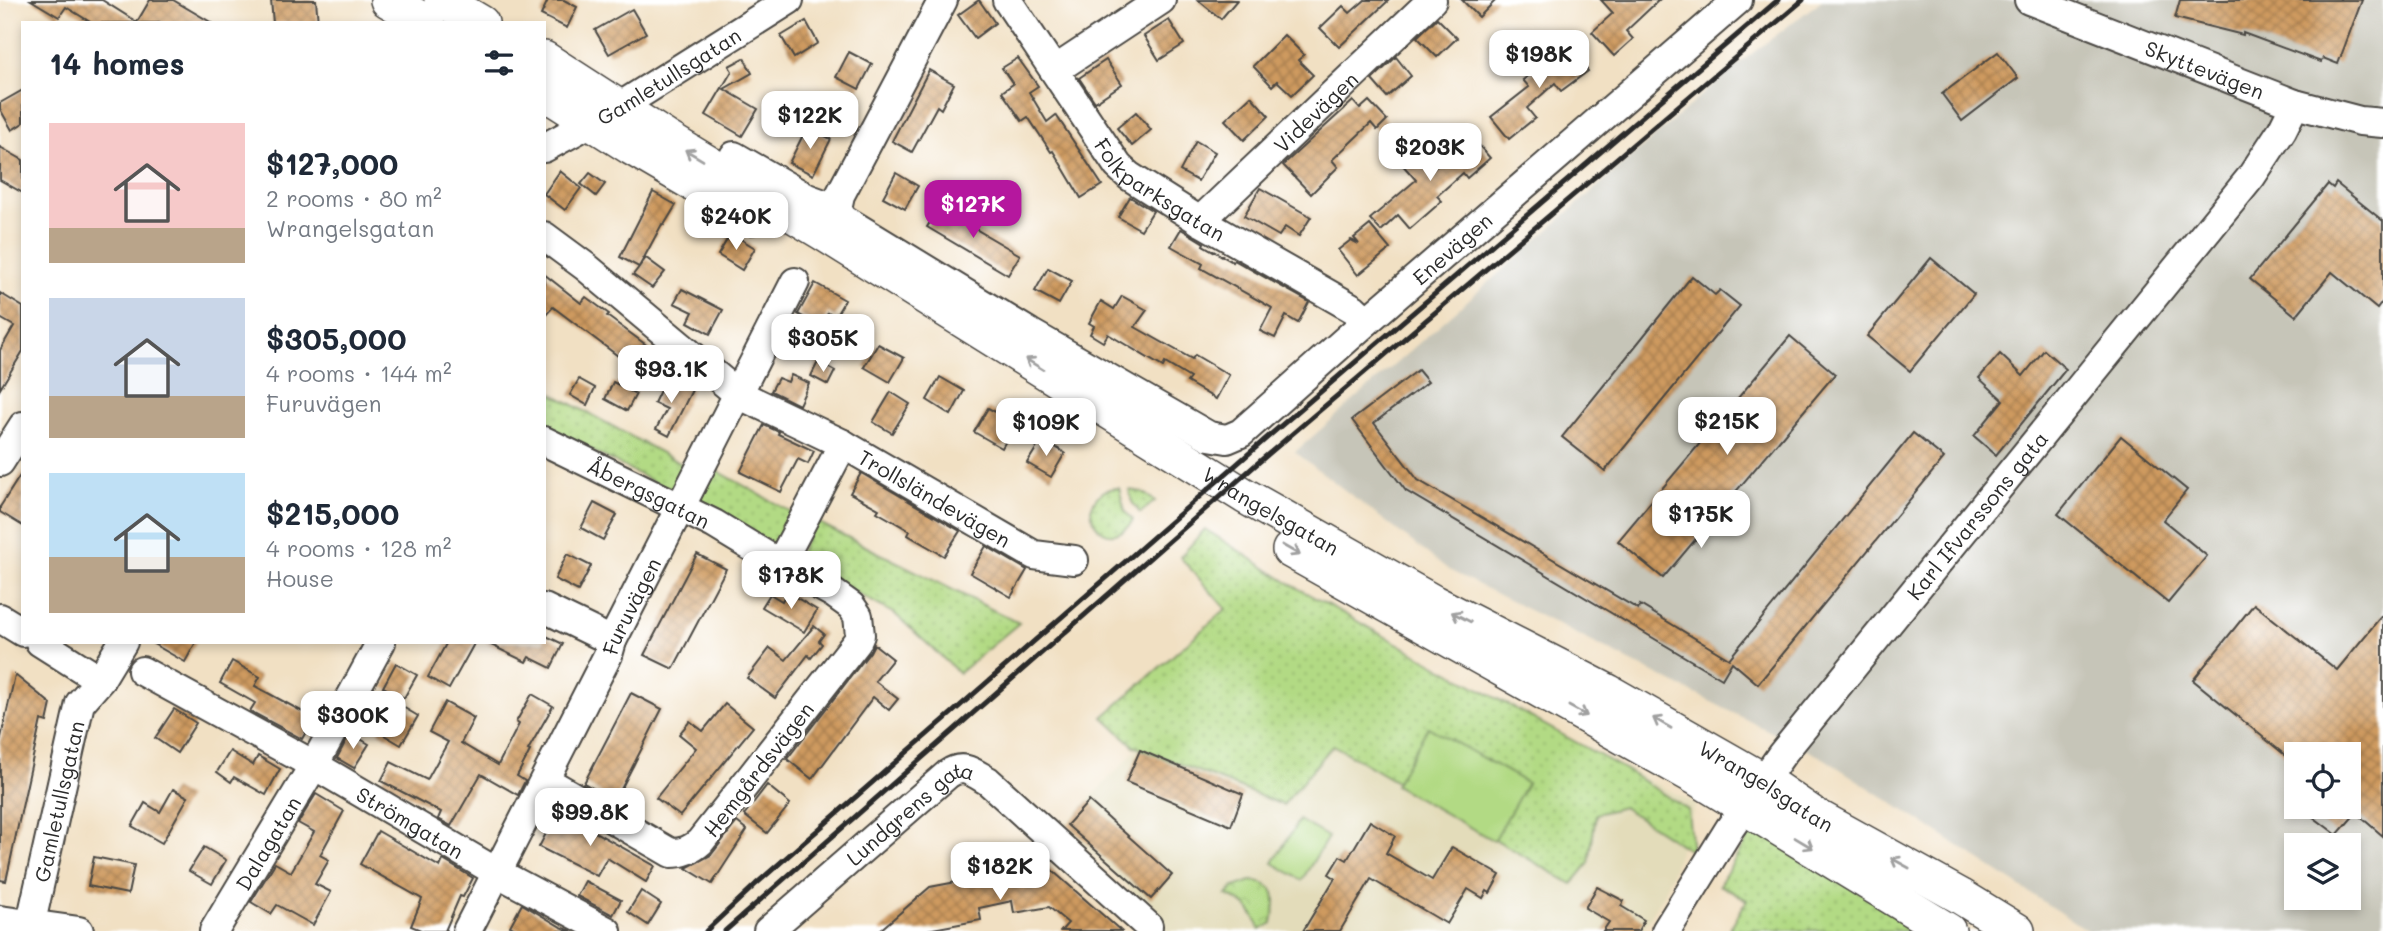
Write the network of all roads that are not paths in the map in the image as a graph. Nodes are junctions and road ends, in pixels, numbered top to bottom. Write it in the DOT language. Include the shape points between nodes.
graph roads {
  1 [pos="388,0"];
  2 [pos="442,0"];
  3 [pos="943,0"];
  4 [pos="1007,0"];
  5 [pos="1161,0"];
  6 [pos="1432,0"];
  7 [pos="1738,0"];
  8 [pos="2029,0"];
  9 [pos="775,4"];
  10 [pos="423,21"];
  11 [pos="478,21"];
  12 [pos="546,61"];
  13 [pos="1055,70"];
  14 [pos="546,93"];
  15 [pos="2295,104"];
  16 [pos="605,114"];
  17 [pos="2383,123"];
  18 [pos="546,147"];
  19 [pos="734,156"];
  20 [pos="837,209"];
  21 [pos="1200,221"];
  22 [pos="546,237"];
  23 [pos="795,282"];
  24 [pos="1367,321"];
  25 [pos="738,394"];
  26 [pos="21,429"];
  27 [pos="1227,439"];
  28 [pos="546,442"];
  29 [pos="842,444"];
  30 [pos="0,462"];
  31 [pos="681,508"];
  32 [pos="1074,559"];
  33 [pos="780,564"];
  34 [pos="546,609"];
  35 [pos="858,616"];
  36 [pos="0,618"];
  37 [pos="21,631"];
  38 [pos="612,641"];
  39 [pos="43,644"];
  40 [pos="121,644"];
  41 [pos="380,644"];
  42 [pos="142,671"];
  43 [pos="100,680"];
  44 [pos="314,765"];
  45 [pos="545,780"];
  46 [pos="1755,794"];
  47 [pos="498,873"];
  48 [pos="0,920"];
  49 [pos="1151,923"];
  50 [pos="39,929"];
  51 [pos="79,931"];
  52 [pos="214,931"];
  53 [pos="467,931"];
  54 [pos="607,931"];
  55 [pos="768,931"];
  56 [pos="1667,931"];
  57 [pos="1948,931"];
  58 [pos="2017,931"];
  1 -- 10 [label="main road"];
  2 -- 11 [label="main road"];
  3 -- 20 [label="street" via="840,195"];
  4 -- 13 [label="street, Folkparksgatan"];
  5 -- 13 [label="street"];
  6 -- 21 [label="street, Videvägen"];
  7 -- 24 [label="street, Enevägen"];
  8 -- 15 [label="street, Skyttevägen"];
  9 -- 16 [label="street, Gamletullsgatan"];
  12 -- 16 [label="main road, Wrangelsgatan"];
  13 -- 21 [label="street, Folkparksgatan" via="1118,166"];
  14 -- 16 [label="main road, Wrangelsgatan"];
  15 -- 17 [label="street, Skyttevägen"];
  15 -- 46 [label="street, Karl Ifvarssons gata" via="2250,177 1782,754"];
  16 -- 18 [label="street, Gamletullsgatan"];
  16 -- 46 [label="main road, Wrangelsgatan" via="806,249 1232,516"];
  19 -- 20 [label="street, Wrangelsgatan" via="807,198"];
  20 -- 27 [label="street, Wrangelsgatan" via="843,219 1030,332 1209,436"];
  21 -- 24 [label="street, Folkparksgatan" via="1354,309"];
  22 -- 25 [label="street"];
  23 -- 25 [label="street, Furuvägen"];
  24 -- 27 [label="street, Enevägen" via="1241,433"];
  25 -- 29 [label="street"];
  25 -- 31 [label="street, Furuvägen"];
  26 -- 30 [label="street"];
  28 -- 31 [label="street, Åbergsgatan"];
  29 -- 32 [label="street, Trollsländevägen" via="1034,555"];
  29 -- 33 [label="street, Trollsländevägen"];
  31 -- 33 [label="street, Åbergsgatan"];
  31 -- 38 [label="street, Furuvägen"];
  33 -- 35 [label="street, Åbergsgatan" via="833,593"];
  34 -- 38 [label="street"];
  35 -- 45 [label="street, Hemgårdsvägen" via="857,642 692,849 671,853"];
  36 -- 37 [label="street"];
  38 -- 45 [label="street, Furuvägen"];
  39 -- 43 [label="street"];
  40 -- 43 [label="street, Gamletullsgatan"];
  41 -- 44 [label="street, Dalagatan"];
  42 -- 44 [label="street, Strömgatan"];
  43 -- 50 [label="street, Gamletullsgatan" via="97,709"];
  44 -- 47 [label="street, Strömgatan"];
  44 -- 52 [label="street, Dalagatan"];
  45 -- 47 [label="street, Furuvägen"];
  46 -- 56 [label="street, Karl Ifvarssons gata"];
  46 -- 57 [label="main road, Wrangelsgatan, one-way"];
  58 -- 46 [label="main road, Wrangelsgatan, one-way" via="1812,814"];
  47 -- 53 [label="street, Furuvägen"];
  47 -- 54 [label="street, Strömgatan"];
  48 -- 50 [label="street"];
  49 -- 55 [label="street, Lundgrens gata" via="988,781 963,768 948,774"];
  50 -- 51 [label="street"];
}
